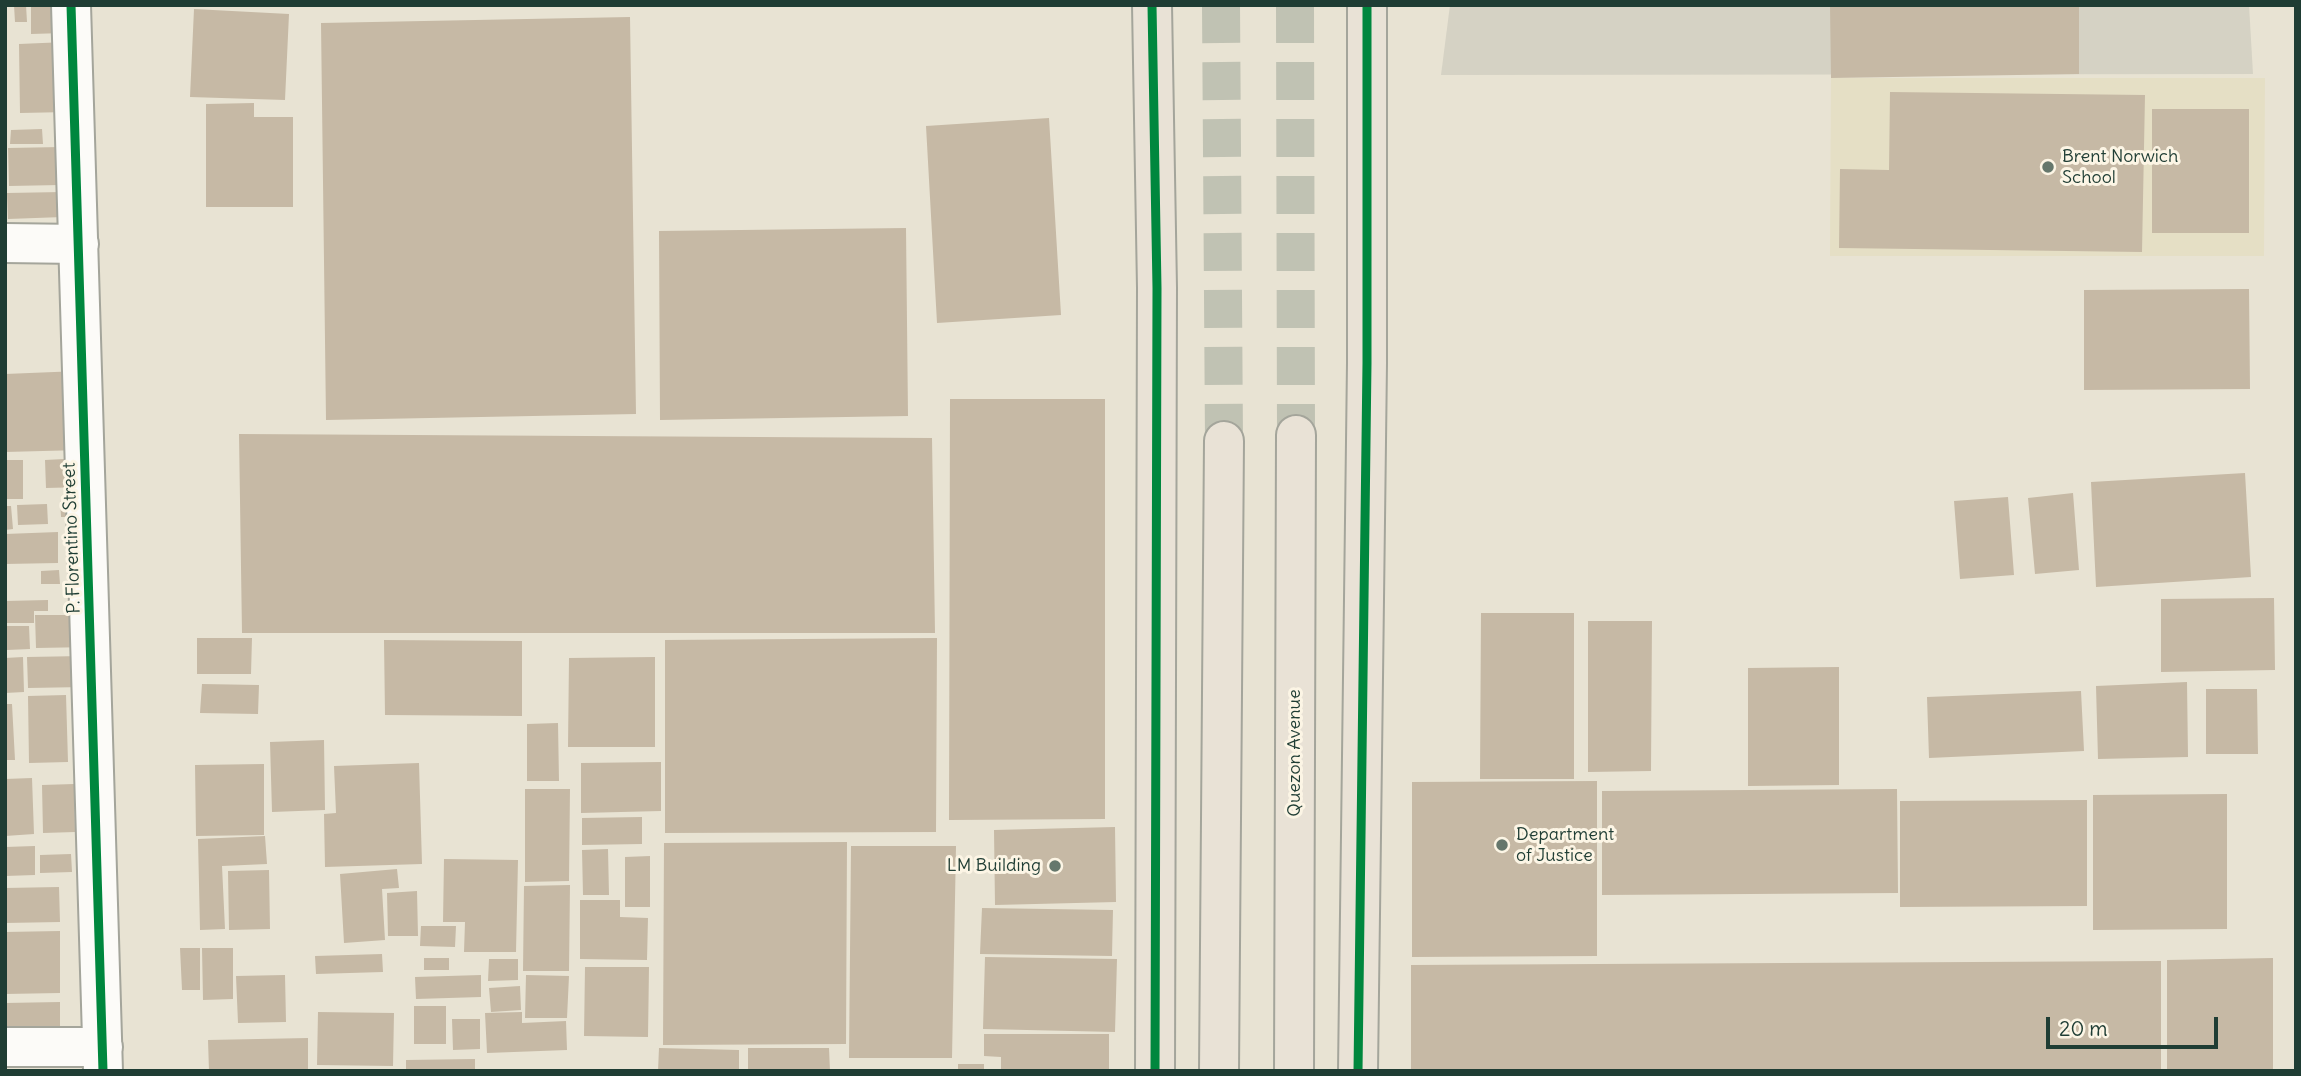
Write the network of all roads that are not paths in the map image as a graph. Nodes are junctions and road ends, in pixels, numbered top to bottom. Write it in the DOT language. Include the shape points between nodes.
graph roads {
  1 [pos="71,5"];
  2 [pos="1152,5"];
  3 [pos="1367,5"];
  4 [pos="5,243"];
  5 [pos="79,244"];
  6 [pos="1296,435"];
  7 [pos="1224,441"];
  8 [pos="5,1047"];
  9 [pos="103,1059"];
  10 [pos="1155,1071"];
  11 [pos="1219,1071"];
  12 [pos="1294,1071"];
  13 [pos="1358,1071"];
  1 -- 5 [label="street, P. Florentino Street"];
  2 -- 10 [label="main road" via="1157,288"];
  3 -- 13 [label="main road"];
  4 -- 5 [label="street"];
  5 -- 9 [label="street, P. Florentino Street"];
  6 -- 12 [label="main road, Quezon Avenue"];
  7 -- 11 [label="main road"];
  8 -- 9 [label="street"];
}
